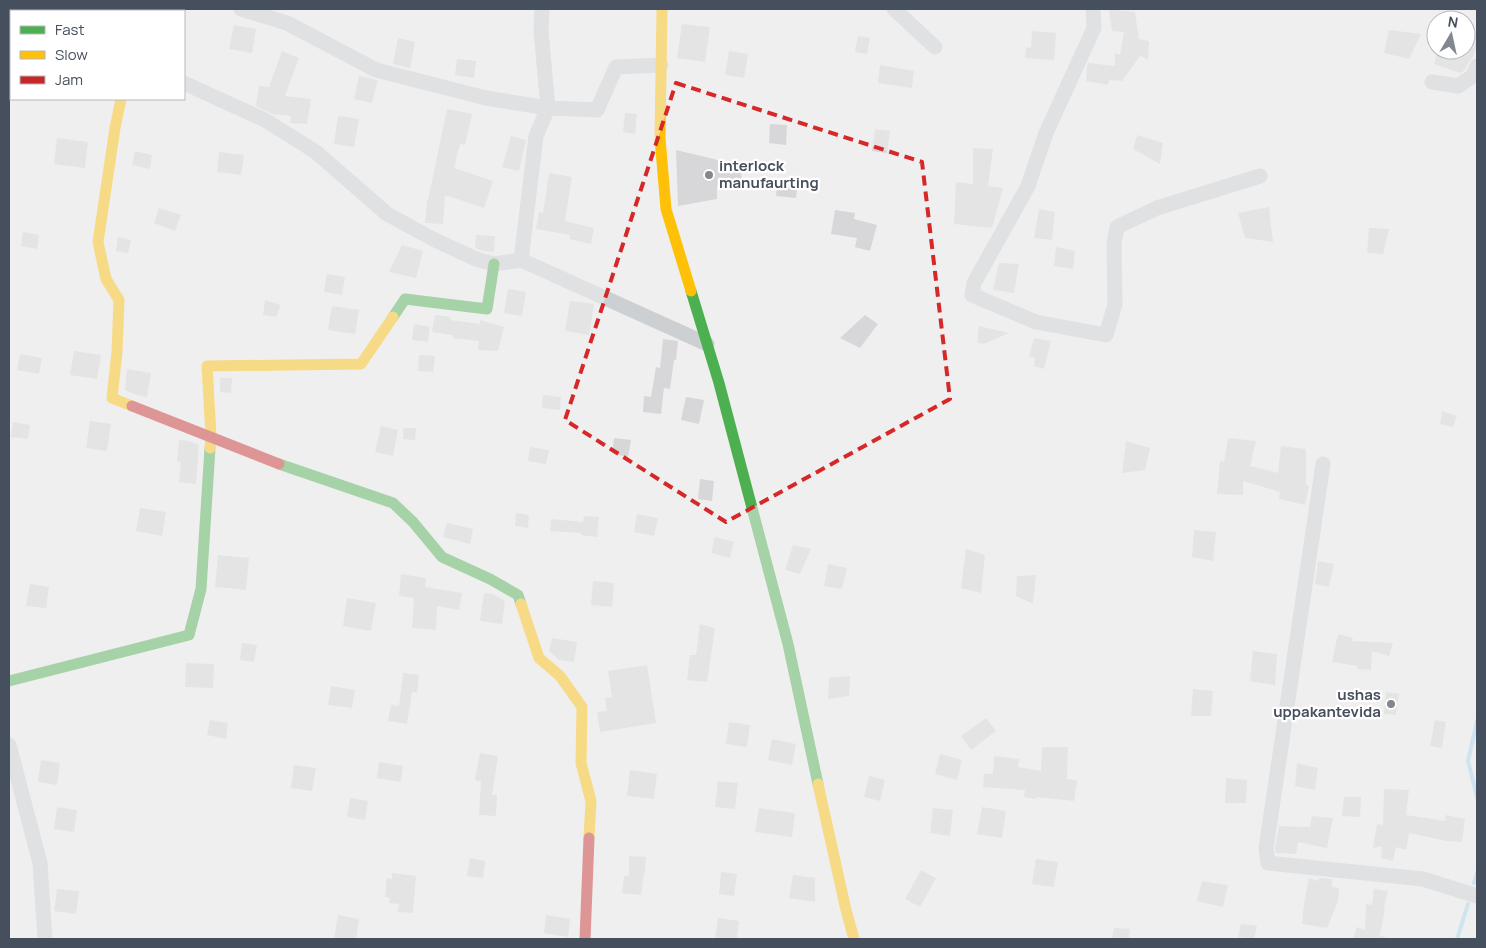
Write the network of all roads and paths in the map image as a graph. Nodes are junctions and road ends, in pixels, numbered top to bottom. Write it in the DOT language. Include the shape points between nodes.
graph roads {
  1 [pos="241,9"];
  2 [pos="542,9"];
  3 [pos="662,9"];
  4 [pos="894,9"];
  5 [pos="1094,9"];
  6 [pos="935,47"];
  7 [pos="661,65"];
  8 [pos="1477,66"];
  9 [pos="1432,82"];
  10 [pos="185,83"];
  11 [pos="121,100"];
  12 [pos="548,108"];
  13 [pos="1260,176"];
  14 [pos="521,260"];
  15 [pos="494,264"];
  16 [pos="707,344"];
  17 [pos="211,436"];
  18 [pos="1323,464"];
  19 [pos="9,681"];
  20 [pos="9,745"];
  21 [pos="13,780"];
  22 [pos="1477,896"];
  23 [pos="45,939"];
  24 [pos="585,939"];
  25 [pos="854,939"];
  1 -- 12 [label="street" via="287,24 376,70 486,98"];
  2 -- 12 [label="street"];
  3 -- 7 [label="street"];
  4 -- 6 [label="street"];
  5 -- 13 [label="street" via="1094,28 1046,134 1028,186 974,284 972,295 1036,322 1106,335 1115,304 1114,243 1117,227 1157,208"];
  7 -- 12 [label="street" via="616,67 597,110"];
  7 -- 16 [label="street" via="660,138 666,209"];
  8 -- 9 [label="street" via="1473,76 1458,86"];
  10 -- 15 [label="street" via="265,120 316,152 387,214 433,239"];
  11 -- 17 [label="street" via="98,242 106,279 119,300 112,398"];
  12 -- 14 [label="street" via="536,136"];
  14 -- 15 [label="street"];
  14 -- 16 [label="street"];
  15 -- 17 [label="street" via="487,309 405,299 361,364 207,366"];
  16 -- 25 [label="street" via="788,644"];
  17 -- 19 [label="street" via="201,589 189,635"];
  17 -- 24 [label="street" via="290,468 393,503 442,557 518,595 539,658 560,676 582,707 581,763 591,801"];
  18 -- 22 [label="street" via="1266,848 1268,863 1423,879"];
  20 -- 21 [label="street"];
  21 -- 23 [label="street" via="40,862"];
}
